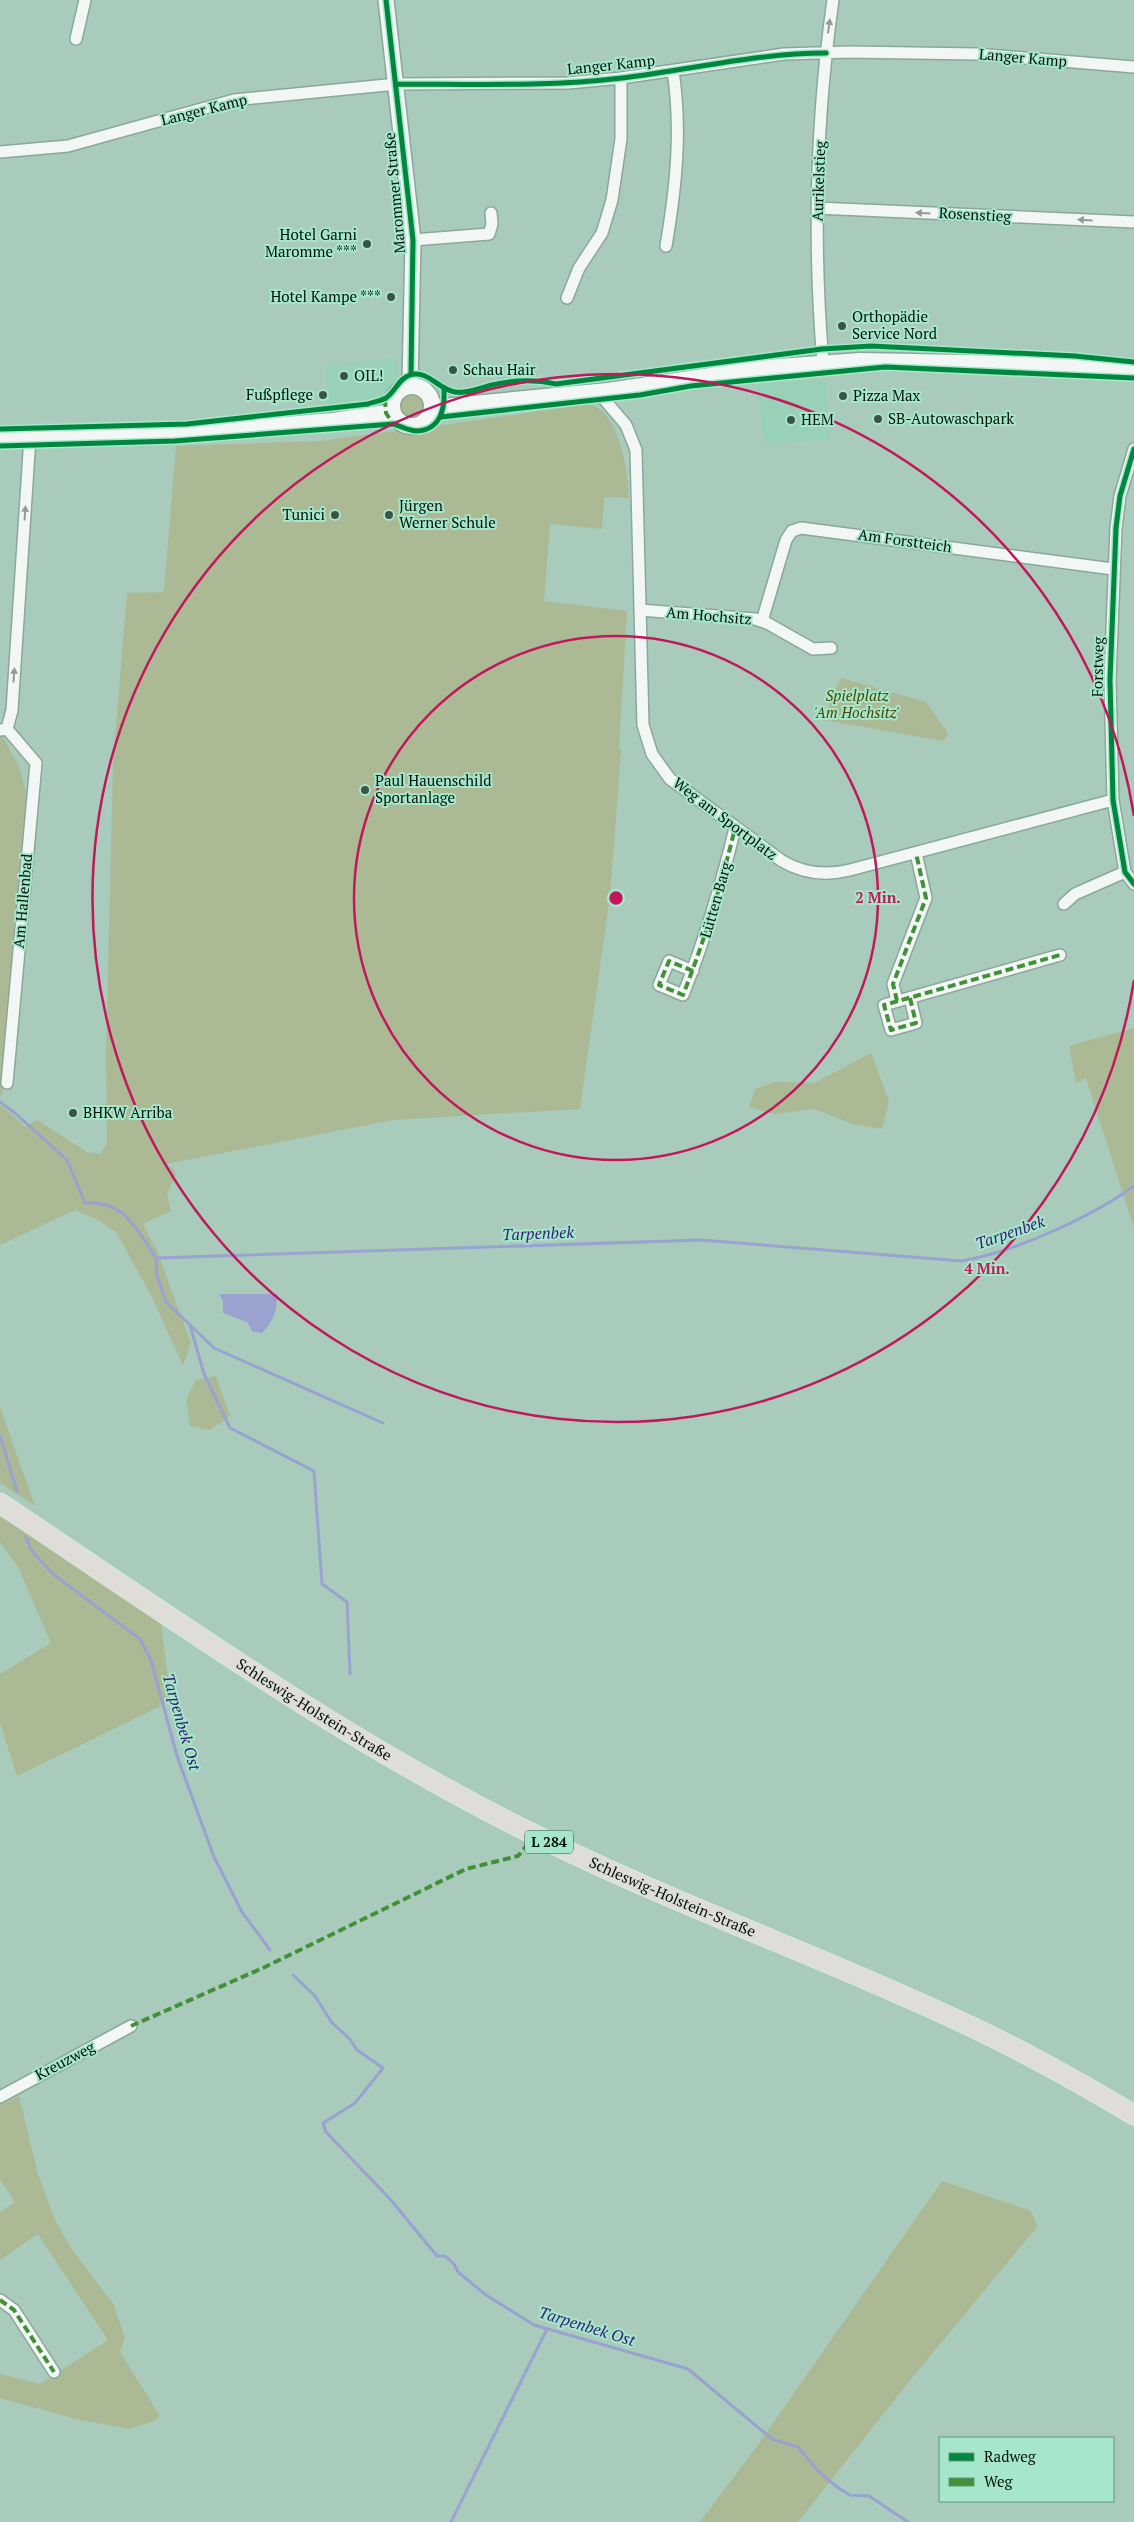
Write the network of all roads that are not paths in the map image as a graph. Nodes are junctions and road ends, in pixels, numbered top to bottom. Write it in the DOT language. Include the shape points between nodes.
graph roads {
  1 [pos="85,0"];
  2 [pos="386,0"];
  3 [pos="833,0"];
  4 [pos="76,38"];
  5 [pos="826,53"];
  6 [pos="1134,67"];
  7 [pos="673,71"];
  8 [pos="621,78"];
  9 [pos="397,84"];
  10 [pos="0,152"];
  11 [pos="817,208"];
  12 [pos="491,213"];
  13 [pos="1134,222"];
  14 [pos="413,240"];
  15 [pos="666,246"];
  16 [pos="567,298"];
  17 [pos="823,363"];
  18 [pos="1134,370"];
  19 [pos="410,385"];
  20 [pos="598,392"];
  21 [pos="432,408"];
  22 [pos="392,412"];
  23 [pos="30,436"];
  24 [pos="0,437"];
  25 [pos="1134,449"];
  26 [pos="1113,569"];
  27 [pos="640,610"];
  28 [pos="762,621"];
  29 [pos="831,648"];
  30 [pos="3,730"];
  31 [pos="1113,800"];
  32 [pos="736,828"];
  33 [pos="916,853"];
  34 [pos="1125,872"];
  35 [pos="1134,884"];
  36 [pos="1064,904"];
  37 [pos="1060,955"];
  38 [pos="693,971"];
  39 [pos="910,998"];
  40 [pos="897,1001"];
  41 [pos="7,1083"];
  42 [pos="0,1503"];
  43 [pos="130,2026"];
  44 [pos="0,2097"];
  45 [pos="1134,2115"];
  46 [pos="0,2300"];
  47 [pos="54,2372"];
  1 -- 4 [label="street"];
  2 -- 9 [label="street, Marommer Straße"];
  5 -- 3 [label="street, Aurikelstieg, one-way"];
  5 -- 6 [label="street, Langer Kamp" via="976,54"];
  5 -- 7 [label="street, Langer Kamp" via="753,57"];
  5 -- 11 [label="street, Aurikelstieg"];
  7 -- 8 [label="street, Langer Kamp"];
  7 -- 15 [label="street, Langer Kamp" via="678,103 678,146"];
  8 -- 9 [label="street, Langer Kamp" via="549,84"];
  8 -- 16 [label="street, Langer Kamp" via="621,139 612,200 602,234 578,268"];
  9 -- 10 [label="street, Langer Kamp" via="234,100 68,146"];
  9 -- 14 [label="street, Marommer Straße"];
  13 -- 11 [label="street, Rosenstieg, one-way"];
  11 -- 17 [label="street, Aurikelstieg"];
  12 -- 14 [label="street, Marommer Straße" via="492,224 488,234"];
  14 -- 19 [label="street, Marommer Straße"];
  17 -- 18 [label="main road" via="903,360"];
  17 -- 20 [label="main road"];
  19 -- 21 [label="main road" via="430,395"];
  19 -- 22 [label="main road" via="395,394"];
  20 -- 21 [label="main road"];
  20 -- 27 [label="street, Weg am Sportplatz" via="626,425 636,450"];
  21 -- 22 [label="main road" via="426,421 416,426 404,425"];
  22 -- 23 [label="main road" via="333,421 175,434"];
  23 -- 24 [label="main road"];
  30 -- 23 [label="street, Am Hallenbad, one-way" via="12,706"];
  25 -- 26 [label="street, Forstweg" via="1120,496"];
  26 -- 28 [label="street, Am Forstteich" via="801,528 792,531 786,540"];
  26 -- 31 [label="street, Forstweg" via="1110,680"];
  27 -- 28 [label="street, Am Hochsitz"];
  27 -- 32 [label="street, Weg am Sportplatz" via="643,725 652,754 674,783"];
  28 -- 29 [label="street, Am Hochsitz" via="812,649"];
  30 -- 41 [label="street, Am Hallenbad" via="36,763"];
  31 -- 33 [label="street, Weg am Sportplatz"];
  31 -- 34 [label="street, Forstweg"];
  32 -- 33 [label="street, Weg am Sportplatz" via="782,861 813,873 842,872"];
  32 -- 38 [label="street, Lütten Barg" via="712,918"];
  33 -- 40 [label="street" via="926,898 893,984"];
  34 -- 35 [label="street, Forstweg"];
  34 -- 36 [label="street" via="1075,894"];
  37 -- 39 [label="street"];
  39 -- 40 [label="street"];
  39 -- 40 [label="street" via="916,1024 891,1030 884,1005"];
  42 -- 45 [label="main road, Schleswig-Holstein-Straße / L 284" via="228,1656 383,1752 487,1811 616,1872 975,2029"];
  43 -- 44 [label="street, Kreuzweg"];
  46 -- 47 [label="street" via="14,2310"];
}
